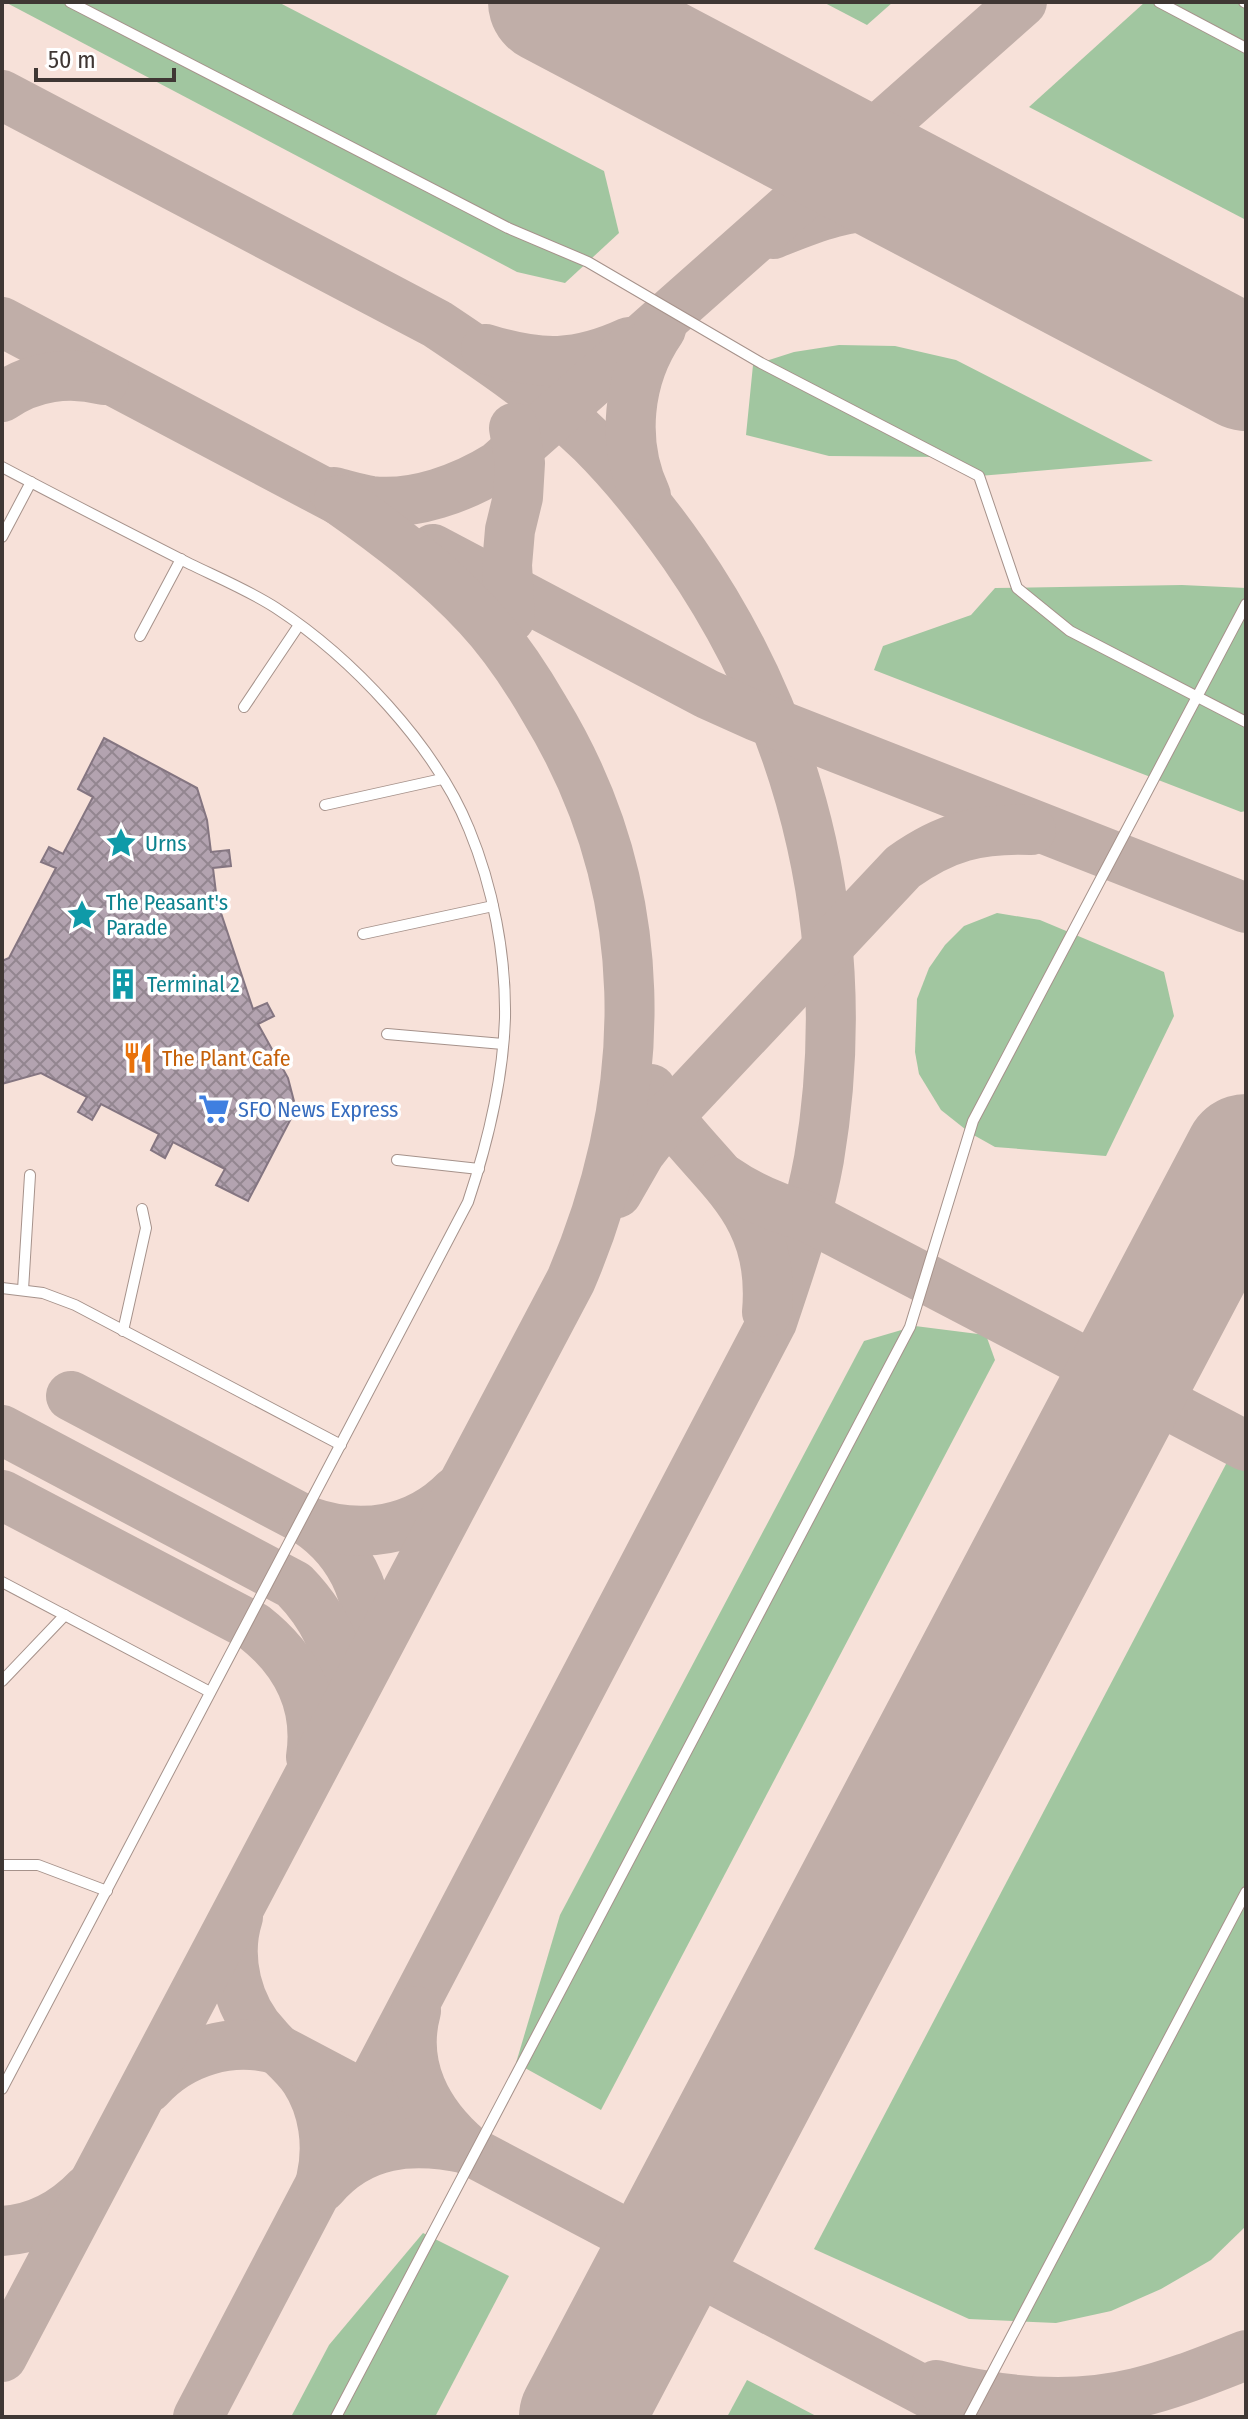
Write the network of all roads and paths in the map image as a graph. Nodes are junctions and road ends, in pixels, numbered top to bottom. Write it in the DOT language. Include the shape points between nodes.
graph roads {
  1 [pos="70,2"];
  2 [pos="1159,2"];
  3 [pos="1246,48"];
  4 [pos="2,467"];
  5 [pos="31,482"];
  6 [pos="2,537"];
  7 [pos="181,559"];
  8 [pos="1246,604"];
  9 [pos="299,625"];
  10 [pos="140,636"];
  11 [pos="1196,696"];
  12 [pos="244,707"];
  13 [pos="1246,722"];
  14 [pos="442,779"];
  15 [pos="325,805"];
  16 [pos="493,906"];
  17 [pos="363,934"];
  18 [pos="387,1034"];
  19 [pos="503,1044"];
  20 [pos="397,1160"];
  21 [pos="479,1169"];
  22 [pos="30,1175"];
  23 [pos="142,1209"];
  24 [pos="2,1288"];
  25 [pos="23,1290"];
  26 [pos="123,1331"];
  27 [pos="341,1445"];
  28 [pos="2,1582"];
  29 [pos="65,1615"];
  30 [pos="2,1681"];
  31 [pos="210,1692"];
  32 [pos="2,1865"];
  33 [pos="107,1891"];
  34 [pos="1246,1892"];
  35 [pos="2,2089"];
  36 [pos="336,2417"];
  37 [pos="969,2417"];
  1 -- 11 [label="lane" via="508,228 588,262 761,363 979,476 1017,588 1070,631"];
  2 -- 3 [label="lane"];
  4 -- 5 [label="lane"];
  5 -- 6 [label="lane"];
  5 -- 7 [label="lane"];
  7 -- 9 [label="lane"];
  7 -- 10 [label="lane"];
  8 -- 11 [label="lane"];
  9 -- 12 [label="lane"];
  9 -- 14 [label="lane" via="337,653 384,702"];
  11 -- 13 [label="lane"];
  11 -- 36 [label="lane" via="973,1121 910,1327"];
  14 -- 15 [label="lane"];
  14 -- 16 [label="lane" via="469,828"];
  16 -- 17 [label="lane"];
  16 -- 19 [label="lane" via="504,985"];
  18 -- 19 [label="lane"];
  19 -- 21 [label="lane"];
  20 -- 21 [label="lane"];
  21 -- 27 [label="lane" via="468,1202"];
  22 -- 25 [label="lane"];
  23 -- 26 [label="lane" via="146,1228"];
  24 -- 25 [label="lane"];
  25 -- 26 [label="lane" via="75,1305"];
  26 -- 27 [label="lane"];
  27 -- 31 [label="lane"];
  28 -- 29 [label="lane"];
  29 -- 30 [label="lane"];
  29 -- 31 [label="lane"];
  31 -- 33 [label="lane"];
  32 -- 33 [label="lane" via="38,1865"];
  33 -- 35 [label="lane"];
  34 -- 37 [label="lane"];
}
